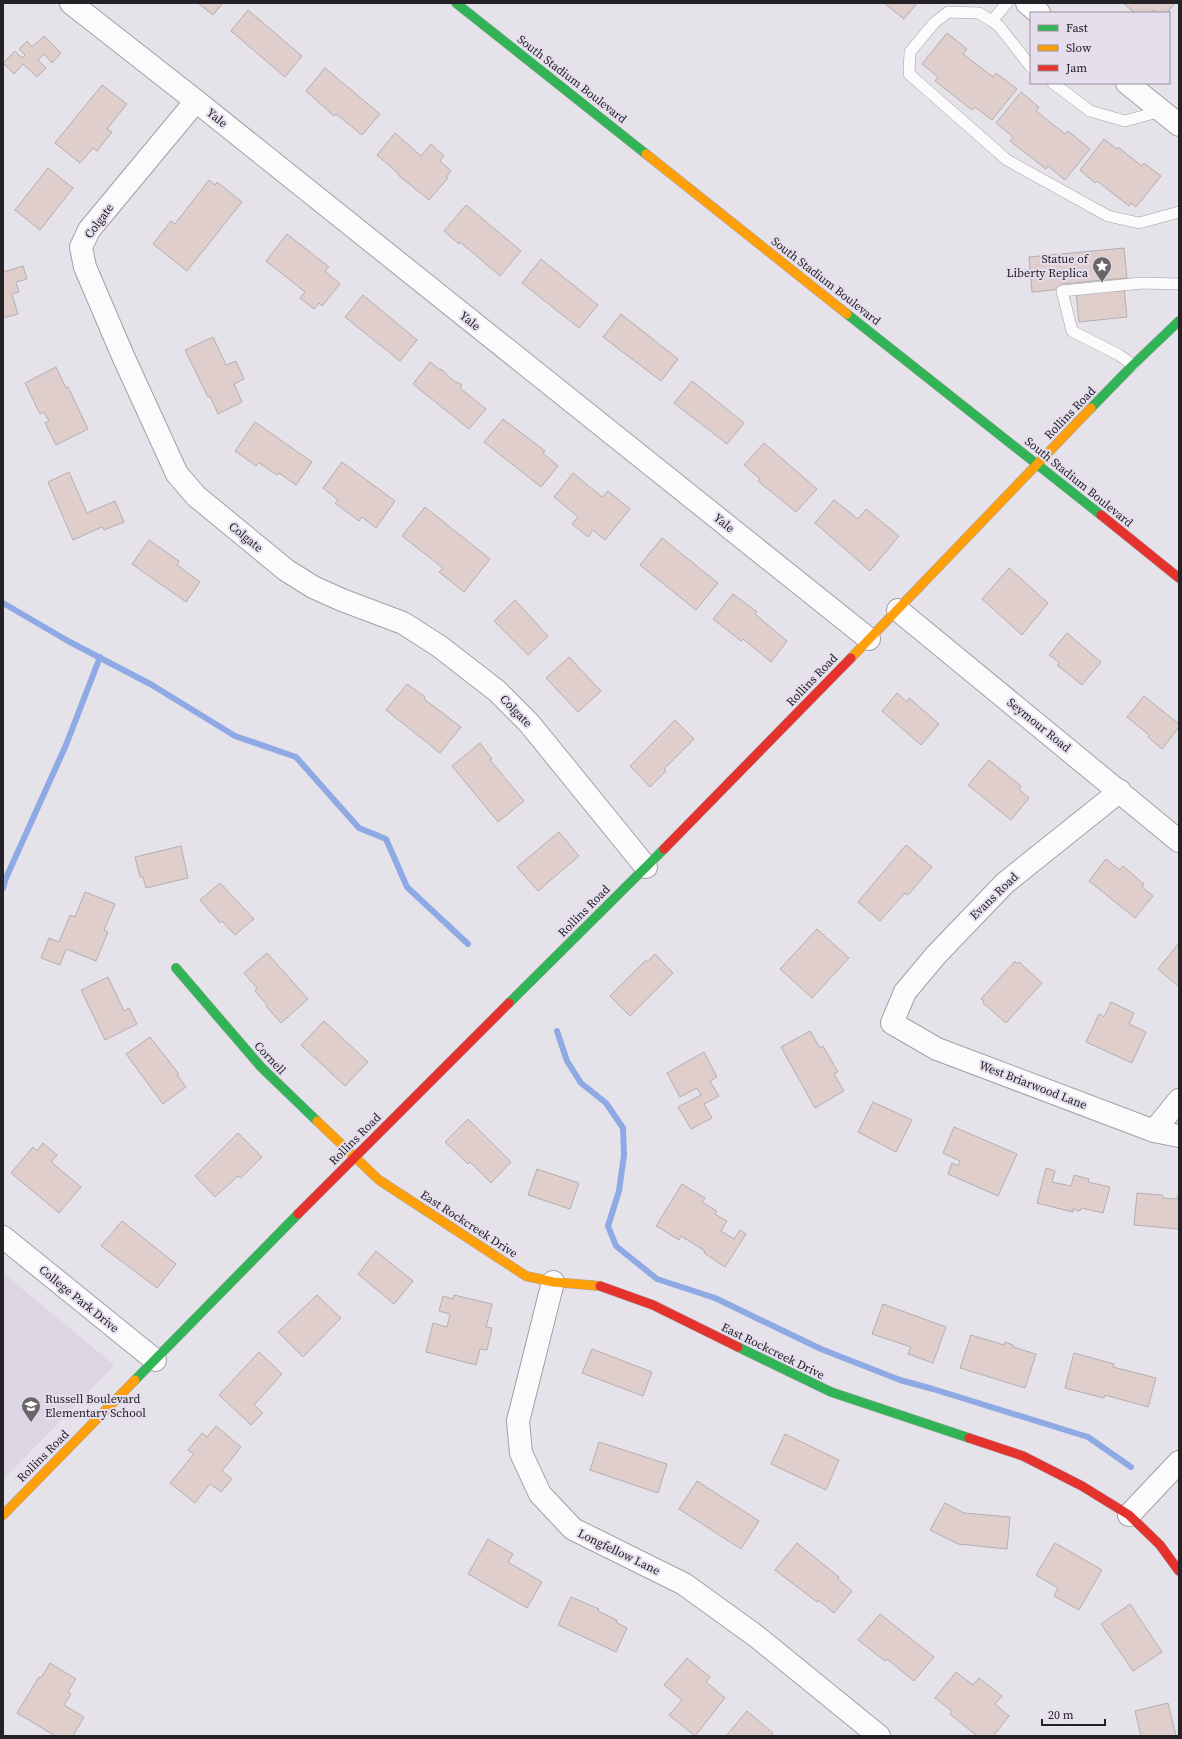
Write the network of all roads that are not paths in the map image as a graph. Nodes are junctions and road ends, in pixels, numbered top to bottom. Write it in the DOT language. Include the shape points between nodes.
graph roads {
  1 [pos="71,3"];
  2 [pos="456,3"];
  3 [pos="1007,3"];
  4 [pos="992,21"];
  5 [pos="1030,66"];
  6 [pos="1053,84"];
  7 [pos="1127,84"];
  8 [pos="196,101"];
  9 [pos="1162,111"];
  10 [pos="1179,125"];
  11 [pos="1179,212"];
  12 [pos="1179,284"];
  13 [pos="1179,321"];
  14 [pos="1133,365"];
  15 [pos="1037,464"];
  16 [pos="1179,578"];
  17 [pos="898,610"];
  18 [pos="869,639"];
  19 [pos="1120,791"];
  20 [pos="1179,841"];
  21 [pos="646,867"];
  22 [pos="176,968"];
  23 [pos="892,1023"];
  24 [pos="1179,1100"];
  25 [pos="1154,1131"];
  26 [pos="1179,1136"];
  27 [pos="354,1157"];
  28 [pos="3,1237"];
  29 [pos="553,1282"];
  30 [pos="155,1360"];
  31 [pos="1179,1462"];
  32 [pos="3,1514"];
  33 [pos="1129,1515"];
  34 [pos="1179,1572"];
  35 [pos="879,1736"];
  1 -- 8 [label="street, Yale"];
  2 -- 15 [label="street, South Stadium Boulevard"];
  3 -- 4 [label="lane"];
  4 -- 5 [label="lane" via="999,26"];
  4 -- 11 [label="lane" via="979,13 948,12 934,23 910,52 910,74 1007,160 1108,216 1138,223"];
  6 -- 9 [label="lane" via="1090,111 1125,121"];
  7 -- 9 [label="street"];
  8 -- 18 [label="street, Yale"];
  8 -- 21 [label="street, Colgate" via="89,230 82,247 88,274 122,356 177,474 196,496 286,570 313,587 403,623 440,646 497,691 529,724"];
  9 -- 10 [label="street"];
  12 -- 14 [label="lane" via="1142,283 1062,291 1072,331"];
  13 -- 14 [label="street, Rollins Road"];
  14 -- 15 [label="street, Rollins Road"];
  15 -- 16 [label="street, South Stadium Boulevard"];
  15 -- 17 [label="street, Rollins Road"];
  17 -- 18 [label="street, Rollins Road"];
  17 -- 19 [label="street, Seymour Road"];
  18 -- 21 [label="street, Rollins Road"];
  19 -- 20 [label="street, Seymour Road"];
  19 -- 23 [label="street, Evans Road" via="1005,883 936,955 905,992"];
  21 -- 27 [label="street, Rollins Road"];
  22 -- 27 [label="street, Cornell" via="261,1067"];
  23 -- 25 [label="street, West Briarwood Lane" via="938,1049"];
  24 -- 25 [label="street"];
  25 -- 26 [label="street, West Briarwood Lane"];
  27 -- 29 [label="street, East Rockcreek Drive" via="379,1180 526,1276"];
  27 -- 30 [label="street, Rollins Road"];
  28 -- 30 [label="street, College Park Drive"];
  29 -- 33 [label="street, East Rockcreek Drive" via="602,1286 653,1305 831,1392 1023,1456 1082,1486"];
  29 -- 35 [label="street, Longfellow Lane" via="518,1421 521,1453 540,1494 573,1529 684,1584 756,1636"];
  30 -- 32 [label="street, Rollins Road"];
  31 -- 33 [label="street"];
  33 -- 34 [label="street, East Rockcreek Drive" via="1160,1545"];
}
